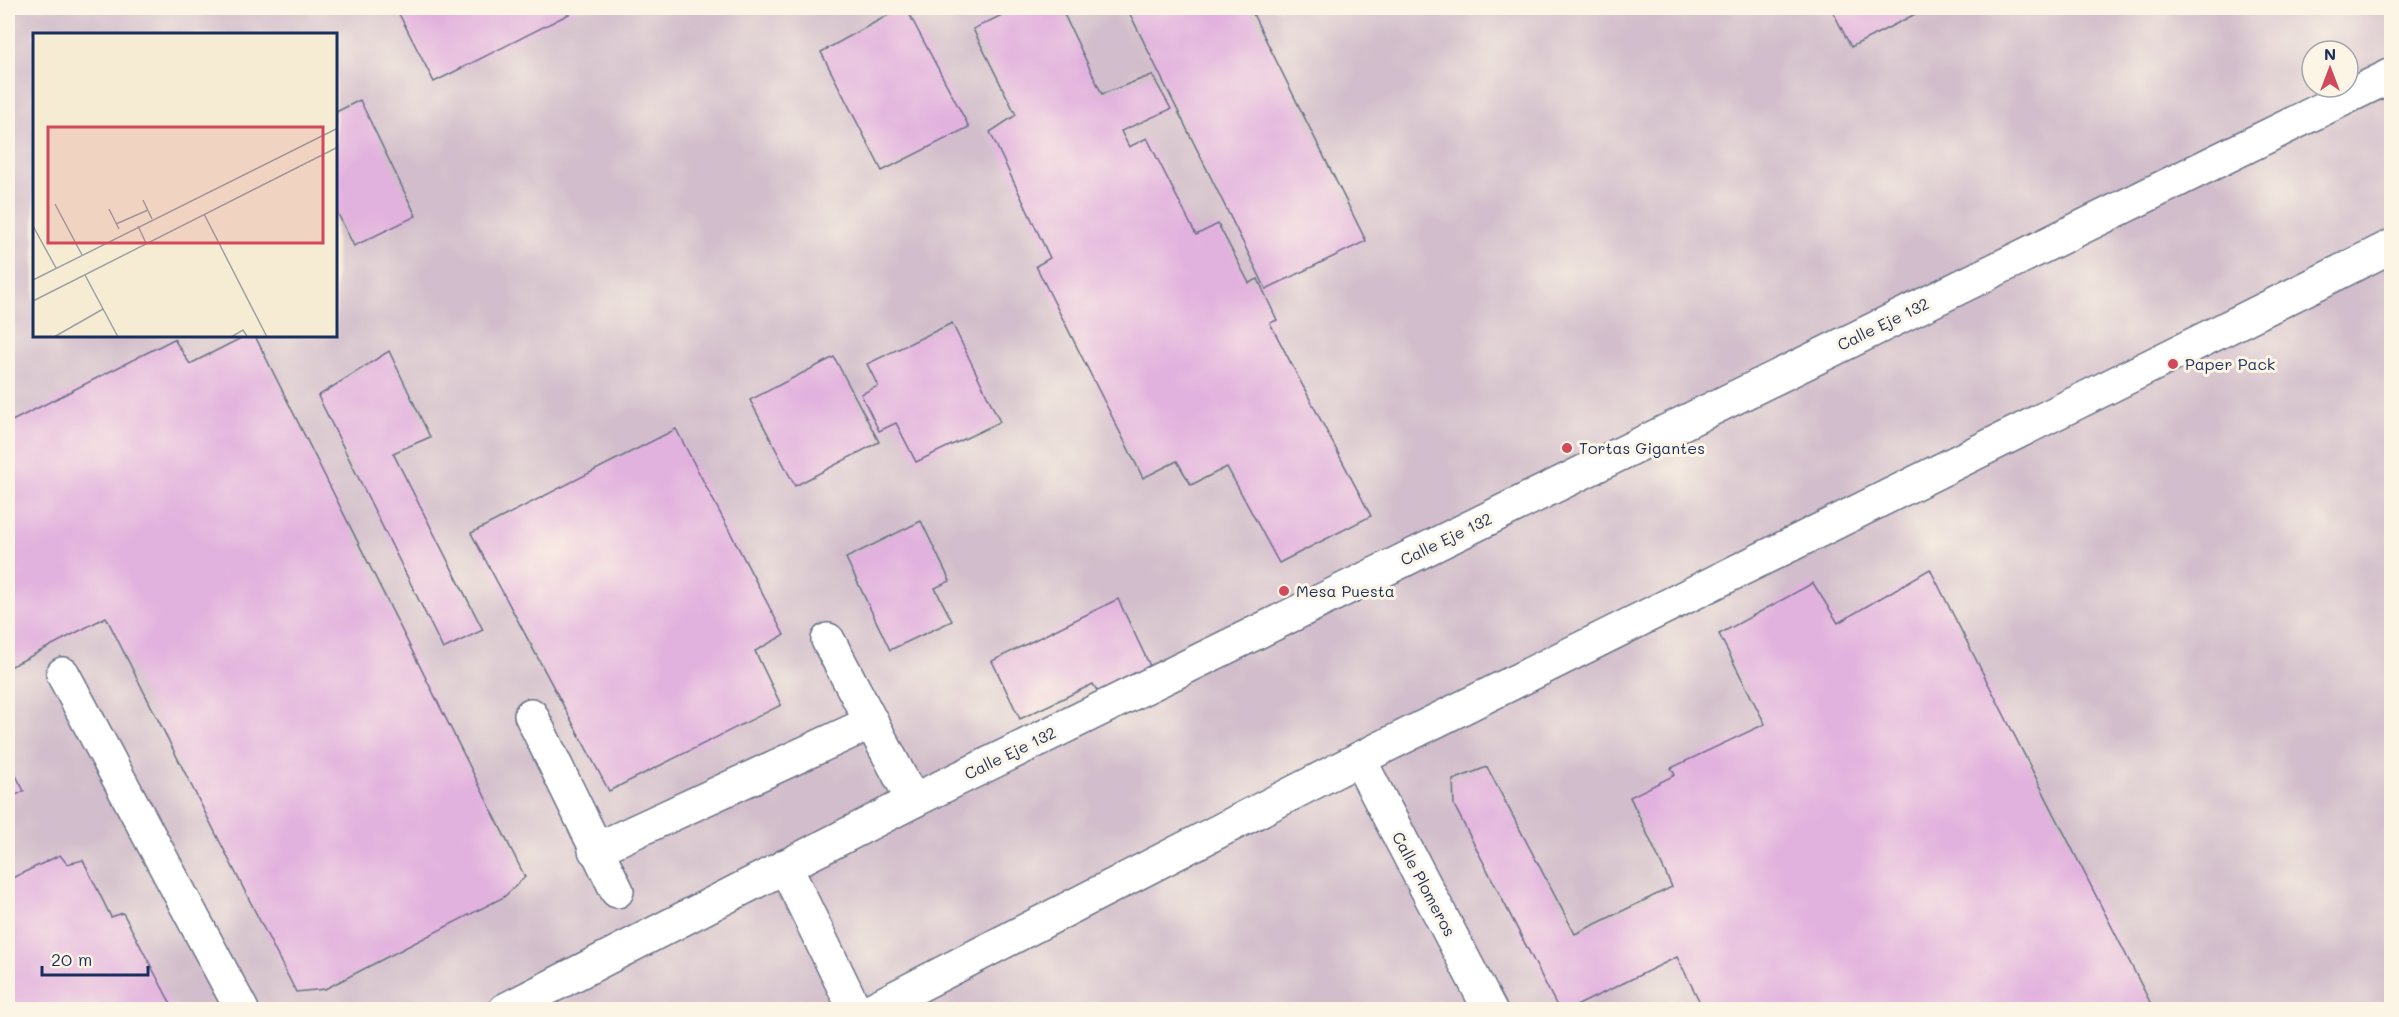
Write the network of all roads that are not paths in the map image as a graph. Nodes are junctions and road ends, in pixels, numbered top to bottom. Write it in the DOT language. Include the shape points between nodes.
graph roads {
  1 [pos="2391,75"];
  2 [pos="2391,246"];
  3 [pos="828,640"];
  4 [pos="63,674"];
  5 [pos="531,715"];
  6 [pos="872,722"];
  7 [pos="1359,759"];
  8 [pos="913,801"];
  9 [pos="595,850"];
  10 [pos="785,866"];
  11 [pos="617,891"];
  12 [pos="242,1010"];
  13 [pos="505,1010"];
  14 [pos="855,1010"];
  15 [pos="871,1010"];
  16 [pos="1490,1010"];
  1 -- 8 [label="street, Calle Eje 132"];
  2 -- 7 [label="street"];
  3 -- 6 [label="street"];
  4 -- 12 [label="street"];
  5 -- 9 [label="street"];
  6 -- 8 [label="street"];
  6 -- 9 [label="street"];
  7 -- 15 [label="street"];
  7 -- 16 [label="street, Calle Plomeros"];
  8 -- 10 [label="street, Calle Eje 132"];
  9 -- 11 [label="street"];
  10 -- 13 [label="street, Calle Eje 132"];
  10 -- 14 [label="street"];
}
